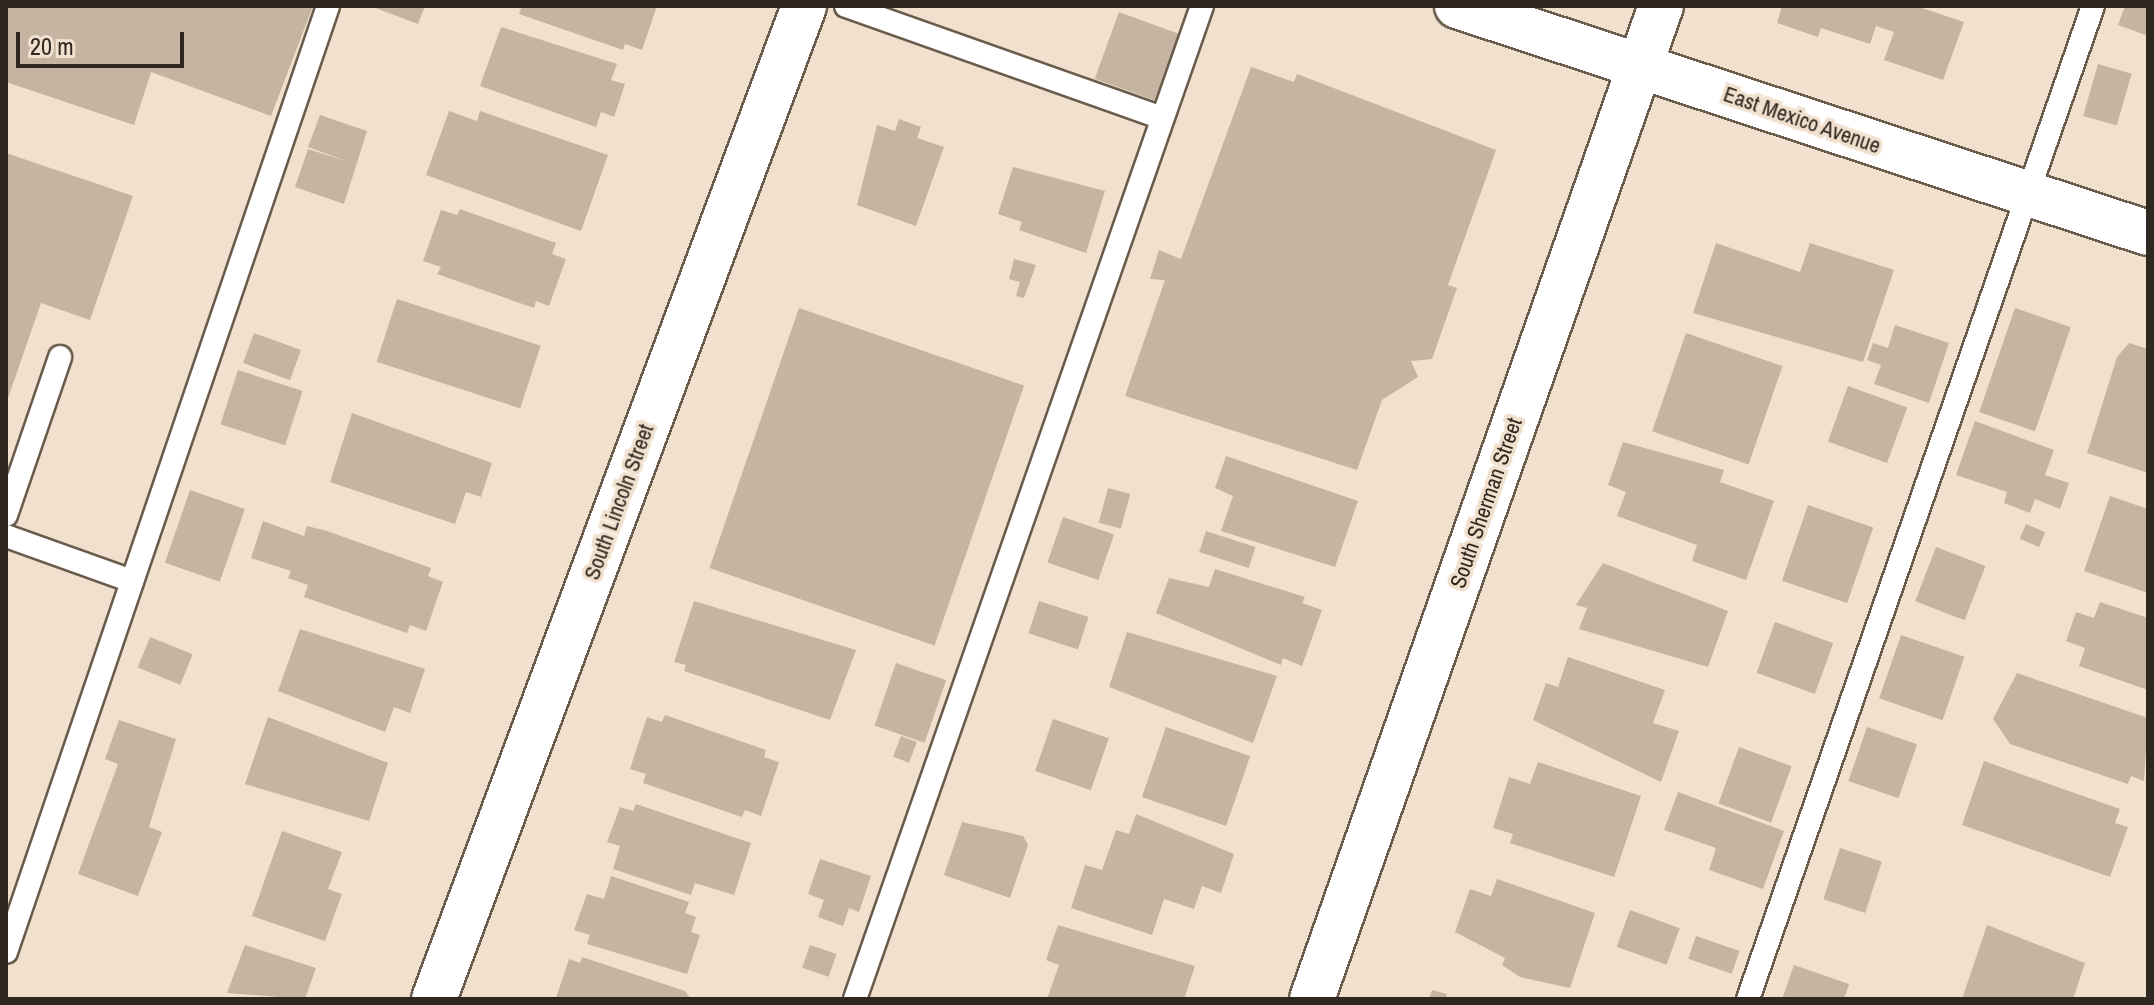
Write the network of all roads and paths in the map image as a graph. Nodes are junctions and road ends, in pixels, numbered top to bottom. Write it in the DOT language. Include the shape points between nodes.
graph roads {
  1 [pos="328,6"];
  2 [pos="804,6"];
  3 [pos="846,6"];
  4 [pos="1202,6"];
  5 [pos="1457,6"];
  6 [pos="1661,6"];
  7 [pos="2093,6"];
  8 [pos="1638,63"];
  9 [pos="1162,118"];
  10 [pos="2026,196"];
  11 [pos="2148,233"];
  12 [pos="60,357"];
  13 [pos="6,515"];
  14 [pos="6,536"];
  15 [pos="132,581"];
  16 [pos="6,952"];
  17 [pos="434,999"];
  18 [pos="855,999"];
  19 [pos="1312,999"];
  20 [pos="1748,999"];
  1 -- 15 [label="lane"];
  2 -- 17 [label="street, South Lincoln Street"];
  3 -- 9 [label="lane"];
  4 -- 9 [label="lane"];
  5 -- 8 [label="street, East Mexico Avenue"];
  6 -- 8 [label="street, South Sherman Street"];
  7 -- 10 [label="lane"];
  8 -- 10 [label="street, East Mexico Avenue"];
  8 -- 19 [label="street, South Sherman Street"];
  9 -- 18 [label="lane"];
  10 -- 11 [label="street, East Mexico Avenue"];
  10 -- 20 [label="lane"];
  12 -- 13 [label="lane"];
  14 -- 15 [label="lane"];
  15 -- 16 [label="lane"];
}
